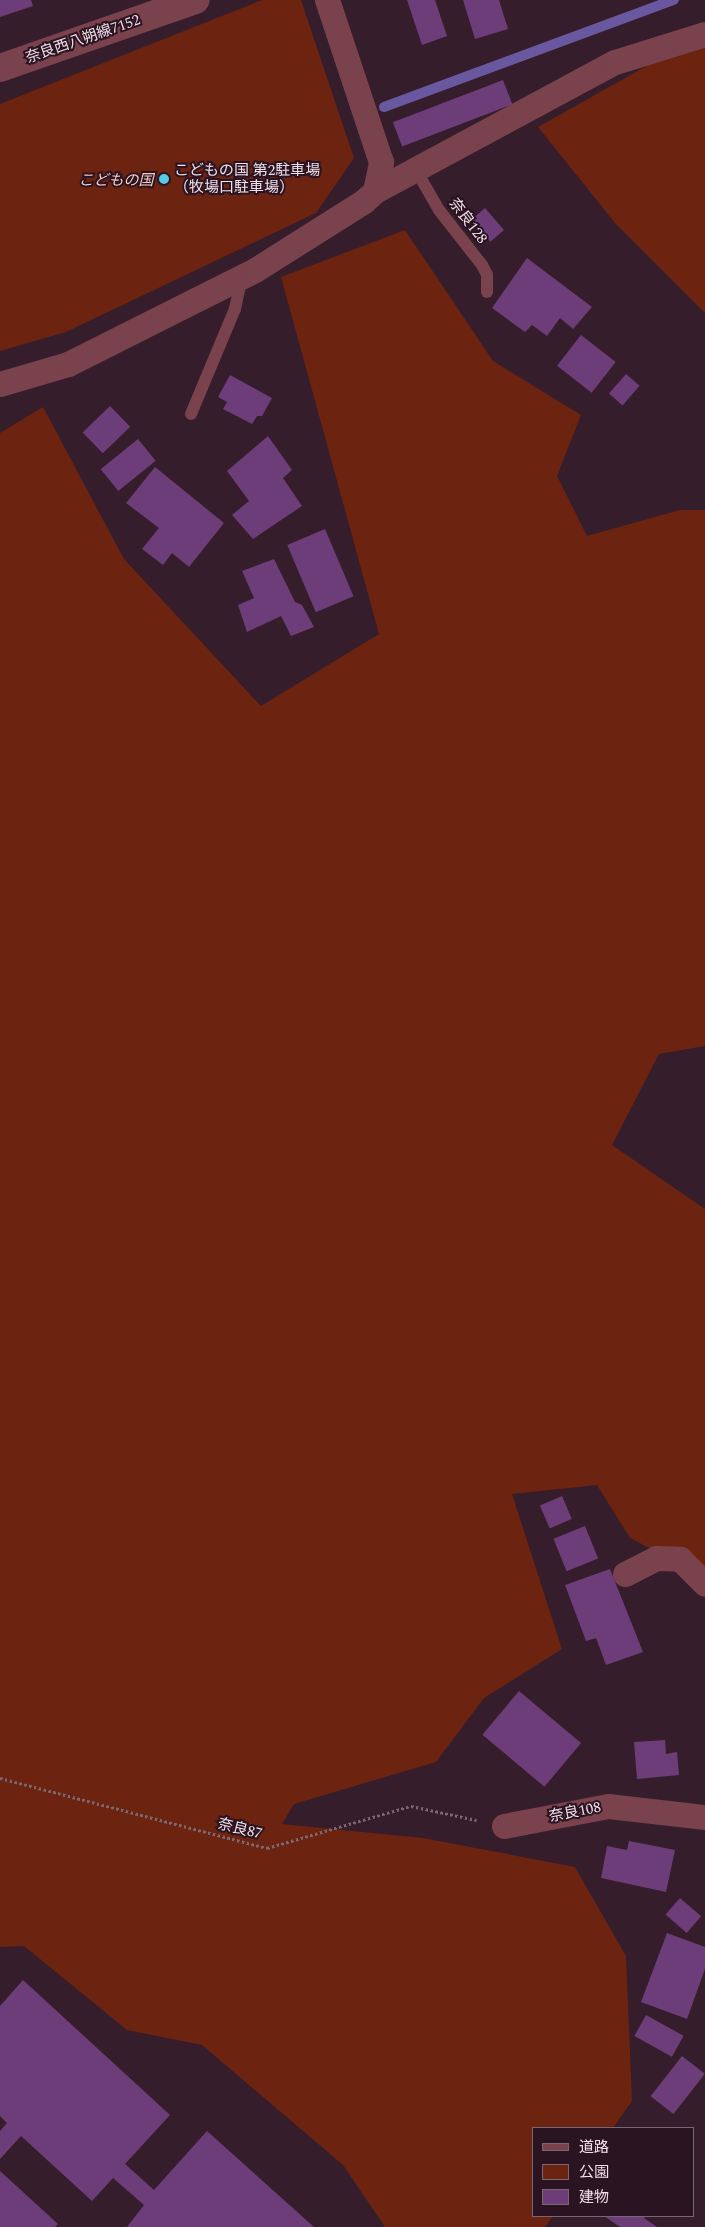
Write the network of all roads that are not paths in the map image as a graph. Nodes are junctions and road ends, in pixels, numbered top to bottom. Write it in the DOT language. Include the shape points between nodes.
graph roads {
  1 [pos="195,0"];
  2 [pos="327,0"];
  3 [pos="705,34"];
  4 [pos="0,68"];
  5 [pos="416,170"];
  6 [pos="375,191"];
  7 [pos="242,276"];
  8 [pos="487,292"];
  9 [pos="0,384"];
  10 [pos="191,414"];
  11 [pos="625,1574"];
  12 [pos="705,1584"];
  13 [pos="705,1817"];
  14 [pos="504,1826"];
  1 -- 4 [label="street, 奈良西八朔線7152"];
  2 -- 6 [label="street" via="380,162"];
  3 -- 5 [label="street" via="615,62"];
  5 -- 6 [label="street"];
  5 -- 8 [label="lane, 奈良128" via="439,210 484,270"];
  6 -- 7 [label="street" via="312,236"];
  7 -- 9 [label="street" via="68,364"];
  7 -- 10 [label="lane" via="235,310"];
  11 -- 12 [label="street" via="656,1558 680,1559"];
  13 -- 14 [label="street, 奈良108" via="608,1806"];
}
